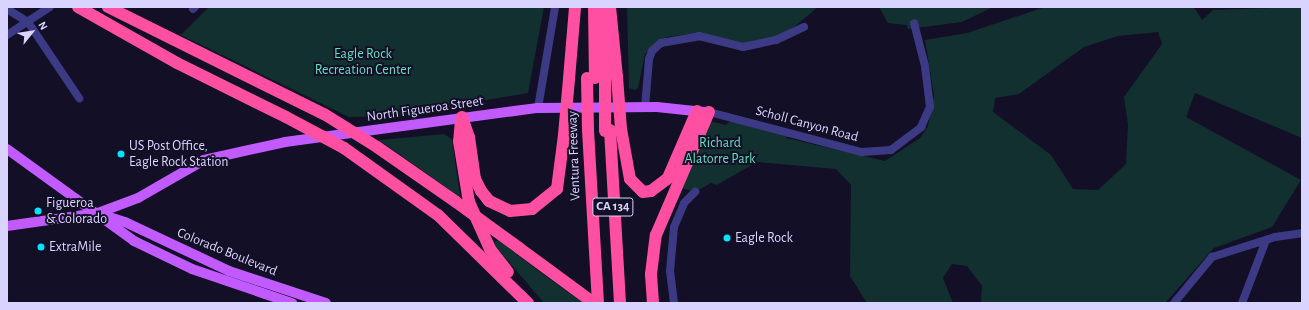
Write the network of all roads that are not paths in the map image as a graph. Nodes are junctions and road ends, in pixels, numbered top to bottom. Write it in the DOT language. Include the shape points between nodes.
graph roads {
  1 [pos="50,7"];
  2 [pos="108,7"];
  3 [pos="555,7"];
  4 [pos="575,7"];
  5 [pos="587,7"];
  6 [pos="594,7"];
  7 [pos="604,7"];
  8 [pos="610,7"];
  9 [pos="79,8"];
  10 [pos="7,9"];
  11 [pos="28,22"];
  12 [pos="914,24"];
  13 [pos="804,27"];
  14 [pos="7,35"];
  15 [pos="603,77"];
  16 [pos="79,98"];
  17 [pos="645,107"];
  18 [pos="538,108"];
  19 [pos="703,111"];
  20 [pos="462,117"];
  21 [pos="604,130"];
  22 [pos="7,149"];
  23 [pos="695,192"];
  24 [pos="98,213"];
  25 [pos="7,226"];
  26 [pos="1302,233"];
  27 [pos="1266,240"];
  28 [pos="196,258"];
  29 [pos="192,269"];
  30 [pos="292,303"];
  31 [pos="326,303"];
  32 [pos="528,303"];
  33 [pos="534,303"];
  34 [pos="594,303"];
  35 [pos="598,303"];
  36 [pos="620,303"];
  37 [pos="653,303"];
  38 [pos="674,303"];
  39 [pos="1174,303"];
  40 [pos="1242,303"];
  1 -- 11 [label="street"];
  2 -- 34 [label="highway, bridge" via="324,114 378,147"];
  3 -- 18 [label="street"];
  4 -- 20 [label="highway, bridge" via="570,79 557,189 532,209 510,211 489,201 478,185"];
  5 -- 15 [label="highway, Ventura Freeway / CA 134"];
  6 -- 15 [label="highway"];
  7 -- 15 [label="highway"];
  8 -- 15 [label="highway"];
  9 -- 32 [label="highway, bridge" via="177,63 344,148 438,215 467,240"];
  10 -- 11 [label="street"];
  11 -- 14 [label="street"];
  11 -- 16 [label="street"];
  12 -- 19 [label="street, Scholl Canyon Road" via="925,66 930,107 921,127 891,150 862,152"];
  13 -- 17 [label="street" via="776,40 743,47 699,36 661,43 652,51 649,59"];
  15 -- 21 [label="highway, bridge"];
  15 -- 21 [label="highway, Ventura Freeway / CA 134, bridge"];
  17 -- 18 [label="main road, North Figueroa Street"];
  17 -- 19 [label="main road, Scholl Canyon Road"];
  18 -- 20 [label="main road, North Figueroa Street"];
  19 -- 21 [label="highway" via="668,178 651,191 643,192 630,179"];
  19 -- 37 [label="highway" via="656,235 651,274"];
  20 -- 24 [label="main road, North Figueroa Street" via="285,142 204,160 138,198"];
  20 -- 33 [label="highway" via="459,141 465,183 479,228 490,249"];
  21 -- 35 [label="highway, Ventura Freeway / CA 134" via="594,267"];
  21 -- 36 [label="highway, Ventura Freeway / CA 134"];
  22 -- 24 [label="main road, Colorado Boulevard"];
  23 -- 38 [label="street" via="684,203 674,227 670,272"];
  24 -- 25 [label="main road, North Figueroa Street"];
  24 -- 28 [label="main road, Colorado Boulevard" via="125,222"];
  24 -- 29 [label="main road, Colorado Boulevard" via="110,226 134,241"];
  26 -- 27 [label="street"];
  27 -- 39 [label="street" via="1212,257"];
  27 -- 40 [label="street"];
  28 -- 29 [label="main road"];
  28 -- 31 [label="main road, Colorado Boulevard"];
  29 -- 30 [label="main road, Colorado Boulevard"];
}
